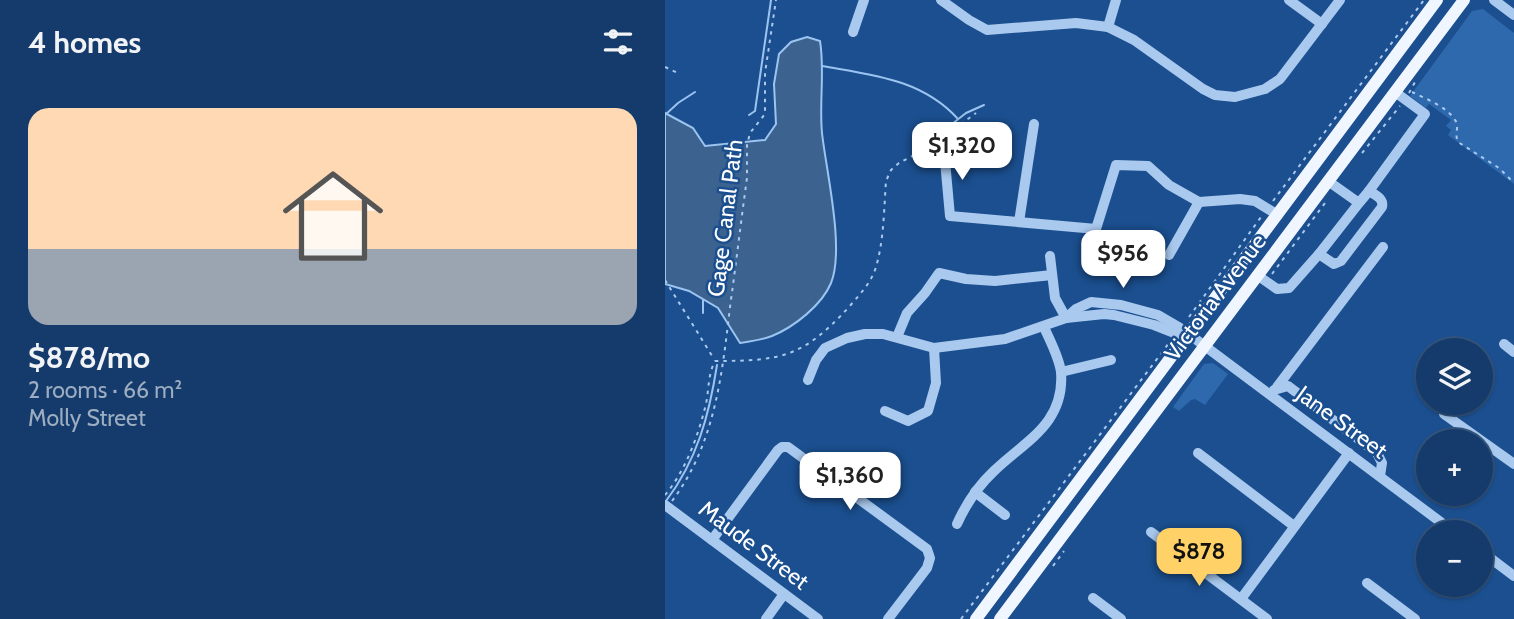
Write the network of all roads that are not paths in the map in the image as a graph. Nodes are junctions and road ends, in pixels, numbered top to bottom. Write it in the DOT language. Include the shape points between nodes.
graph roads {
  1 [pos="864,0"];
  2 [pos="941,0"];
  3 [pos="1116,0"];
  4 [pos="1289,0"];
  5 [pos="1340,0"];
  6 [pos="1437,0"];
  7 [pos="1464,0"];
  8 [pos="1494,0"];
  9 [pos="954,3"];
  10 [pos="1514,15"];
  11 [pos="1322,24"];
  12 [pos="1108,27"];
  13 [pos="852,32"];
  14 [pos="1395,92"];
  15 [pos="1034,124"];
  16 [pos="944,150"];
  17 [pos="1328,181"];
  18 [pos="1369,191"];
  19 [pos="1199,202"];
  20 [pos="1359,202"];
  21 [pos="1273,211"];
  22 [pos="1019,222"];
  23 [pos="1383,247"];
  24 [pos="1319,254"];
  25 [pos="1168,255"];
  26 [pos="1050,256"];
  27 [pos="1052,275"];
  28 [pos="1257,275"];
  29 [pos="1066,318"];
  30 [pos="1044,327"];
  31 [pos="1187,329"];
  32 [pos="897,337"];
  33 [pos="1504,344"];
  34 [pos="1204,346"];
  35 [pos="934,348"];
  36 [pos="1514,352"];
  37 [pos="1111,360"];
  38 [pos="1061,372"];
  39 [pos="808,380"];
  40 [pos="1273,391"];
  41 [pos="885,411"];
  42 [pos="1445,415"];
  43 [pos="1198,453"];
  44 [pos="1349,453"];
  45 [pos="1514,464"];
  46 [pos="1380,476"];
  47 [pos="975,492"];
  48 [pos="666,503"];
  49 [pos="1005,515"];
  50 [pos="1438,520"];
  51 [pos="957,524"];
  52 [pos="1294,526"];
  53 [pos="1151,532"];
  54 [pos="712,540"];
  55 [pos="1493,560"];
  56 [pos="1514,576"];
  57 [pos="1367,583"];
  58 [pos="784,594"];
  59 [pos="1093,598"];
  60 [pos="1241,599"];
  61 [pos="766,619"];
  62 [pos="818,619"];
  63 [pos="888,619"];
  64 [pos="976,619"];
  65 [pos="1000,619"];
  66 [pos="1121,619"];
  67 [pos="1267,619"];
  68 [pos="1415,619"];
  1 -- 13 [label="street"];
  2 -- 9 [label="street"];
  3 -- 12 [label="street"];
  4 -- 11 [label="street"];
  5 -- 11 [label="street"];
  6 -- 21 [label="main road, Victoria Avenue"];
  7 -- 14 [label="main road, Victoria Avenue"];
  8 -- 10 [label="street"];
  9 -- 12 [label="street" via="986,30 1076,23"];
  11 -- 12 [label="street" via="1280,79 1265,89 1235,97 1203,89"];
  14 -- 17 [label="main road, Victoria Avenue"];
  14 -- 18 [label="street" via="1425,114"];
  15 -- 22 [label="street"];
  16 -- 22 [label="street" via="950,216"];
  17 -- 20 [label="street"];
  17 -- 28 [label="main road, Victoria Avenue"];
  18 -- 20 [label="street"];
  18 -- 24 [label="street" via="1381,199 1382,207 1341,261 1334,264"];
  19 -- 21 [label="street" via="1241,199"];
  19 -- 22 [label="street" via="1148,166 1116,165 1097,229"];
  19 -- 25 [label="street"];
  20 -- 24 [label="street"];
  21 -- 31 [label="main road, Victoria Avenue"];
  23 -- 40 [label="street"];
  24 -- 28 [label="street" via="1289,288 1277,289"];
  26 -- 27 [label="street"];
  27 -- 29 [label="street" via="1055,298"];
  27 -- 32 [label="street" via="995,281 939,273 907,313"];
  28 -- 34 [label="main road, Victoria Avenue"];
  29 -- 30 [label="street, Jane Street"];
  29 -- 31 [label="street, Jane Street" via="1091,302 1158,315"];
  30 -- 35 [label="street, Jane Street" via="1005,339"];
  30 -- 38 [label="street"];
  31 -- 34 [label="street, Jane Street"];
  31 -- 64 [label="main road, Victoria Avenue"];
  32 -- 35 [label="street"];
  32 -- 39 [label="street" via="865,334 825,348"];
  33 -- 36 [label="street"];
  34 -- 40 [label="street, Jane Street"];
  34 -- 65 [label="main road, Victoria Avenue"];
  35 -- 41 [label="street" via="936,383 928,411 908,422"];
  37 -- 38 [label="street"];
  38 -- 47 [label="street" via="1058,398 1044,428"];
  40 -- 44 [label="street, Jane Street"];
  40 -- 46 [label="street" via="1288,386 1377,453 1382,463"];
  42 -- 45 [label="street"];
  43 -- 52 [label="street"];
  44 -- 46 [label="street, Jane Street"];
  44 -- 52 [label="street"];
  46 -- 50 [label="street, Jane Street"];
  47 -- 49 [label="street"];
  47 -- 51 [label="street"];
  48 -- 54 [label="street, Maude Street"];
  52 -- 60 [label="street"];
  53 -- 60 [label="street"];
  54 -- 58 [label="street, Maude Street"];
  54 -- 63 [label="street" via="778,450 788,447 926,548 927,568"];
  55 -- 56 [label="street"];
  57 -- 68 [label="street"];
  58 -- 61 [label="street"];
  58 -- 62 [label="street, Maude Street"];
  59 -- 66 [label="street"];
  60 -- 67 [label="street"];
}
